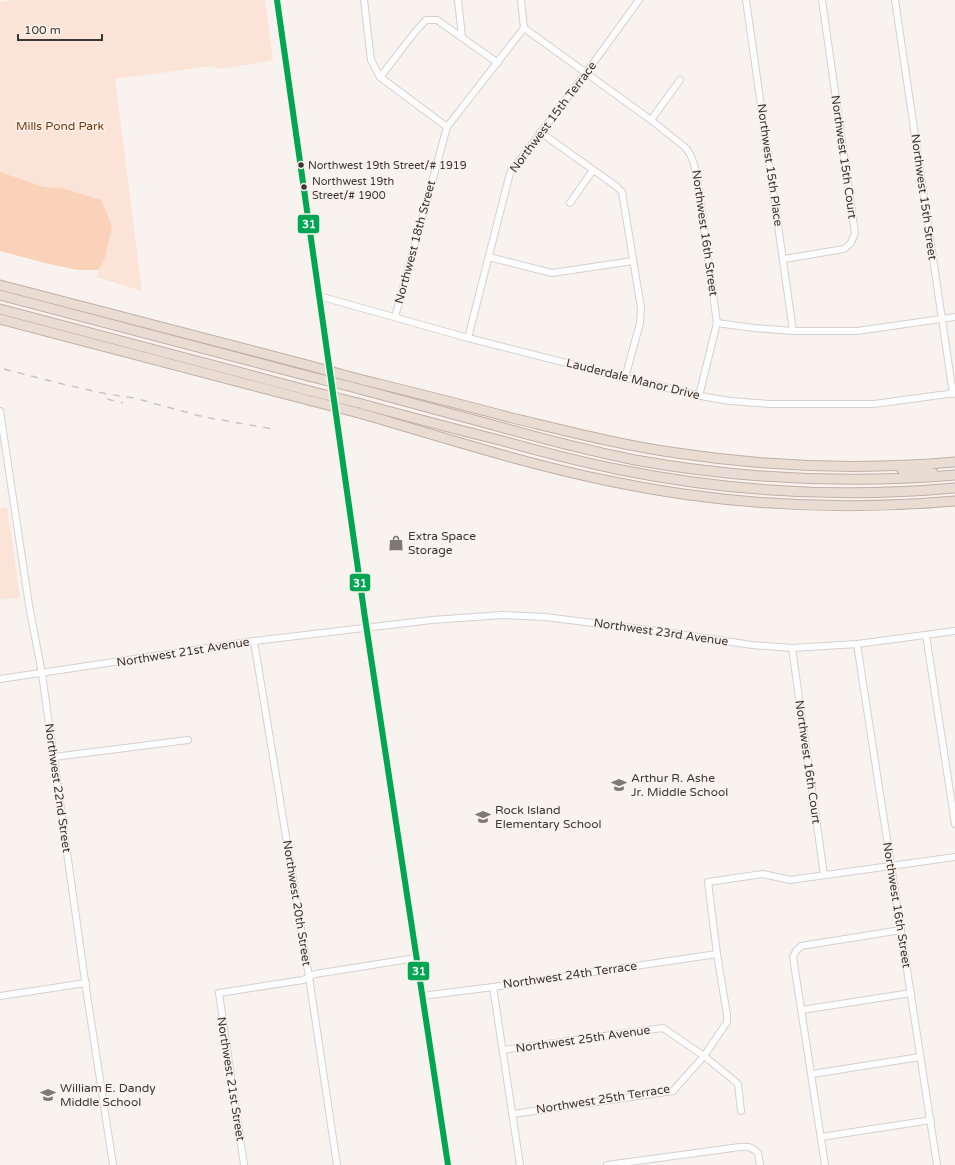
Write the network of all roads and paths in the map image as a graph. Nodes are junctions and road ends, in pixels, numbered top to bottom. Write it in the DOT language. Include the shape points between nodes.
graph roads {
  1 [pos="277,0"];
  2 [pos="364,0"];
  3 [pos="458,0"];
  4 [pos="521,0"];
  5 [pos="639,0"];
  6 [pos="746,0"];
  7 [pos="822,0"];
  8 [pos="895,0"];
  9 [pos="524,28"];
  10 [pos="462,37"];
  11 [pos="498,63"];
  12 [pos="586,72"];
  13 [pos="380,77"];
  14 [pos="680,80"];
  15 [pos="651,120"];
  16 [pos="447,127"];
  17 [pos="540,132"];
  18 [pos="593,170"];
  19 [pos="570,204"];
  20 [pos="489,257"];
  21 [pos="784,259"];
  22 [pos="633,261"];
  23 [pos="0,285"];
  24 [pos="0,295"];
  25 [pos="319,296"];
  26 [pos="0,309"];
  27 [pos="395,317"];
  28 [pos="955,317"];
  29 [pos="0,319"];
  30 [pos="942,320"];
  31 [pos="718,323"];
  32 [pos="794,330"];
  33 [pos="468,338"];
  34 [pos="625,378"];
  35 [pos="954,394"];
  36 [pos="699,396"];
  37 [pos="0,411"];
  38 [pos="955,462"];
  39 [pos="858,467"];
  40 [pos="955,475"];
  41 [pos="955,488"];
  42 [pos="847,493"];
  43 [pos="753,502"];
  44 [pos="955,502"];
  45 [pos="366,628"];
  46 [pos="955,631"];
  47 [pos="926,635"];
  48 [pos="254,641"];
  49 [pos="857,644"];
  50 [pos="792,648"];
  51 [pos="42,674"];
  52 [pos="0,679"];
  53 [pos="188,740"];
  54 [pos="54,757"];
  55 [pos="955,824"];
  56 [pos="955,857"];
  57 [pos="891,867"];
  58 [pos="824,875"];
  59 [pos="901,930"];
  60 [pos="717,954"];
  61 [pos="416,958"];
  62 [pos="309,977"];
  63 [pos="86,983"];
  64 [pos="493,987"];
  65 [pos="911,993"];
  66 [pos="0,996"];
  67 [pos="422,996"];
  68 [pos="802,1010"];
  69 [pos="503,1050"];
  70 [pos="704,1056"];
  71 [pos="920,1057"];
  72 [pos="812,1074"];
  73 [pos="741,1111"];
  74 [pos="513,1114"];
  75 [pos="931,1120"];
  76 [pos="821,1137"];
  77 [pos="113,1165"];
  78 [pos="244,1165"];
  79 [pos="337,1165"];
  80 [pos="448,1165"];
  81 [pos="520,1165"];
  82 [pos="606,1165"];
  83 [pos="760,1165"];
  84 [pos="826,1165"];
  85 [pos="937,1165"];
  1 -- 25 [label="street"];
  2 -- 13 [label="street" via="371,60"];
  3 -- 10 [label="street"];
  4 -- 9 [label="street"];
  5 -- 12 [label="street, Northwest 15th Terrace"];
  6 -- 21 [label="street, Northwest 15th Place"];
  7 -- 21 [label="street, Northwest 15th Court" via="855,233 851,243 844,249"];
  8 -- 30 [label="street, Northwest 15th Street"];
  9 -- 11 [label="street, Northwest 18th Street"];
  9 -- 12 [label="street, Northwest 16th Street"];
  10 -- 11 [label="street"];
  10 -- 13 [label="street" via="437,20 426,20"];
  11 -- 16 [label="street, Northwest 18th Street"];
  12 -- 15 [label="street, Northwest 16th Street"];
  12 -- 17 [label="street, Northwest 15th Terrace"];
  13 -- 16 [label="street"];
  14 -- 15 [label="street"];
  15 -- 31 [label="street, Northwest 16th Street" via="686,148 694,163"];
  16 -- 27 [label="street, Northwest 18th Street"];
  17 -- 18 [label="street"];
  17 -- 20 [label="street, Northwest 15th Terrace" via="510,173"];
  18 -- 19 [label="street"];
  18 -- 22 [label="street" via="622,192"];
  20 -- 22 [label="street" via="552,273"];
  20 -- 33 [label="street, Northwest 15th Terrace"];
  21 -- 32 [label="street, Northwest 15th Place"];
  22 -- 34 [label="street" via="640,323"];
  23 -- 39 [label="highway, bridge" via="578,434 663,451 751,462"];
  24 -- 40 [label="highway, bridge" via="634,460 695,470 824,480"];
  25 -- 27 [label="street, Lauderdale Manor Drive"];
  25 -- 45 [label="street"];
  26 -- 42 [label="highway, bridge" via="562,457 683,481 745,488"];
  27 -- 33 [label="street, Lauderdale Manor Drive"];
  28 -- 30 [label="street"];
  29 -- 43 [label="highway, bridge" via="588,477 672,492"];
  30 -- 32 [label="street" via="857,331"];
  30 -- 35 [label="street, Northwest 15th Street"];
  31 -- 32 [label="street"];
  31 -- 36 [label="street, Northwest 16th Street"];
  33 -- 34 [label="street, Lauderdale Manor Drive"];
  34 -- 36 [label="street, Lauderdale Manor Drive"];
  35 -- 36 [label="street, Lauderdale Manor Drive" via="874,404 770,404"];
  37 -- 51 [label="street, Northwest 22nd Street"];
  38 -- 39 [label="highway"];
  39 -- 40 [label="highway"];
  41 -- 42 [label="highway"];
  42 -- 43 [label="highway"];
  43 -- 44 [label="highway" via="865,506"];
  45 -- 48 [label="street, Northwest 21st Avenue"];
  45 -- 50 [label="street, Northwest 23rd Avenue" via="502,615 545,617 752,645"];
  45 -- 61 [label="street"];
  46 -- 47 [label="street, Northwest 23rd Avenue"];
  47 -- 49 [label="street, Northwest 23rd Avenue"];
  47 -- 55 [label="street"];
  48 -- 51 [label="street, Northwest 21st Avenue"];
  48 -- 62 [label="street, Northwest 20th Street"];
  49 -- 50 [label="street, Northwest 23rd Avenue"];
  49 -- 57 [label="street, Northwest 16th Street"];
  50 -- 58 [label="street, Northwest 16th Court"];
  51 -- 52 [label="street, Northwest 21st Avenue"];
  51 -- 54 [label="street, Northwest 22nd Street"];
  53 -- 54 [label="street"];
  54 -- 63 [label="street, Northwest 22nd Street"];
  56 -- 57 [label="street"];
  57 -- 58 [label="street"];
  57 -- 59 [label="street, Northwest 16th Street"];
  58 -- 60 [label="street, Northwest 25th Terrace" via="790,880 763,874 708,882"];
  59 -- 65 [label="street, Northwest 16th Street"];
  59 -- 68 [label="street" via="801,946 793,957"];
  60 -- 64 [label="street, Northwest 24th Terrace"];
  60 -- 70 [label="street, Northwest 25th Terrace" via="727,1022"];
  61 -- 62 [label="street" via="314,974"];
  61 -- 67 [label="street"];
  62 -- 78 [label="street, Northwest 21st Street" via="218,993"];
  62 -- 79 [label="street, Northwest 20th Street"];
  63 -- 66 [label="street"];
  63 -- 77 [label="street, Northwest 22nd Street"];
  64 -- 67 [label="street, Northwest 24th Terrace"];
  64 -- 69 [label="street"];
  65 -- 68 [label="street"];
  65 -- 71 [label="street, Northwest 16th Street"];
  67 -- 80 [label="street"];
  68 -- 72 [label="street"];
  69 -- 70 [label="street, Northwest 25th Avenue" via="663,1028"];
  69 -- 74 [label="street"];
  70 -- 73 [label="street, Northwest 25th Avenue" via="738,1084"];
  70 -- 74 [label="street, Northwest 25th Terrace" via="672,1091"];
  71 -- 72 [label="street"];
  71 -- 75 [label="street, Northwest 16th Street"];
  72 -- 76 [label="street"];
  74 -- 81 [label="street"];
  75 -- 76 [label="street"];
  75 -- 85 [label="street, Northwest 16th Street"];
  76 -- 84 [label="street"];
  82 -- 83 [label="street" via="740,1146 752,1147 758,1152"];
}
